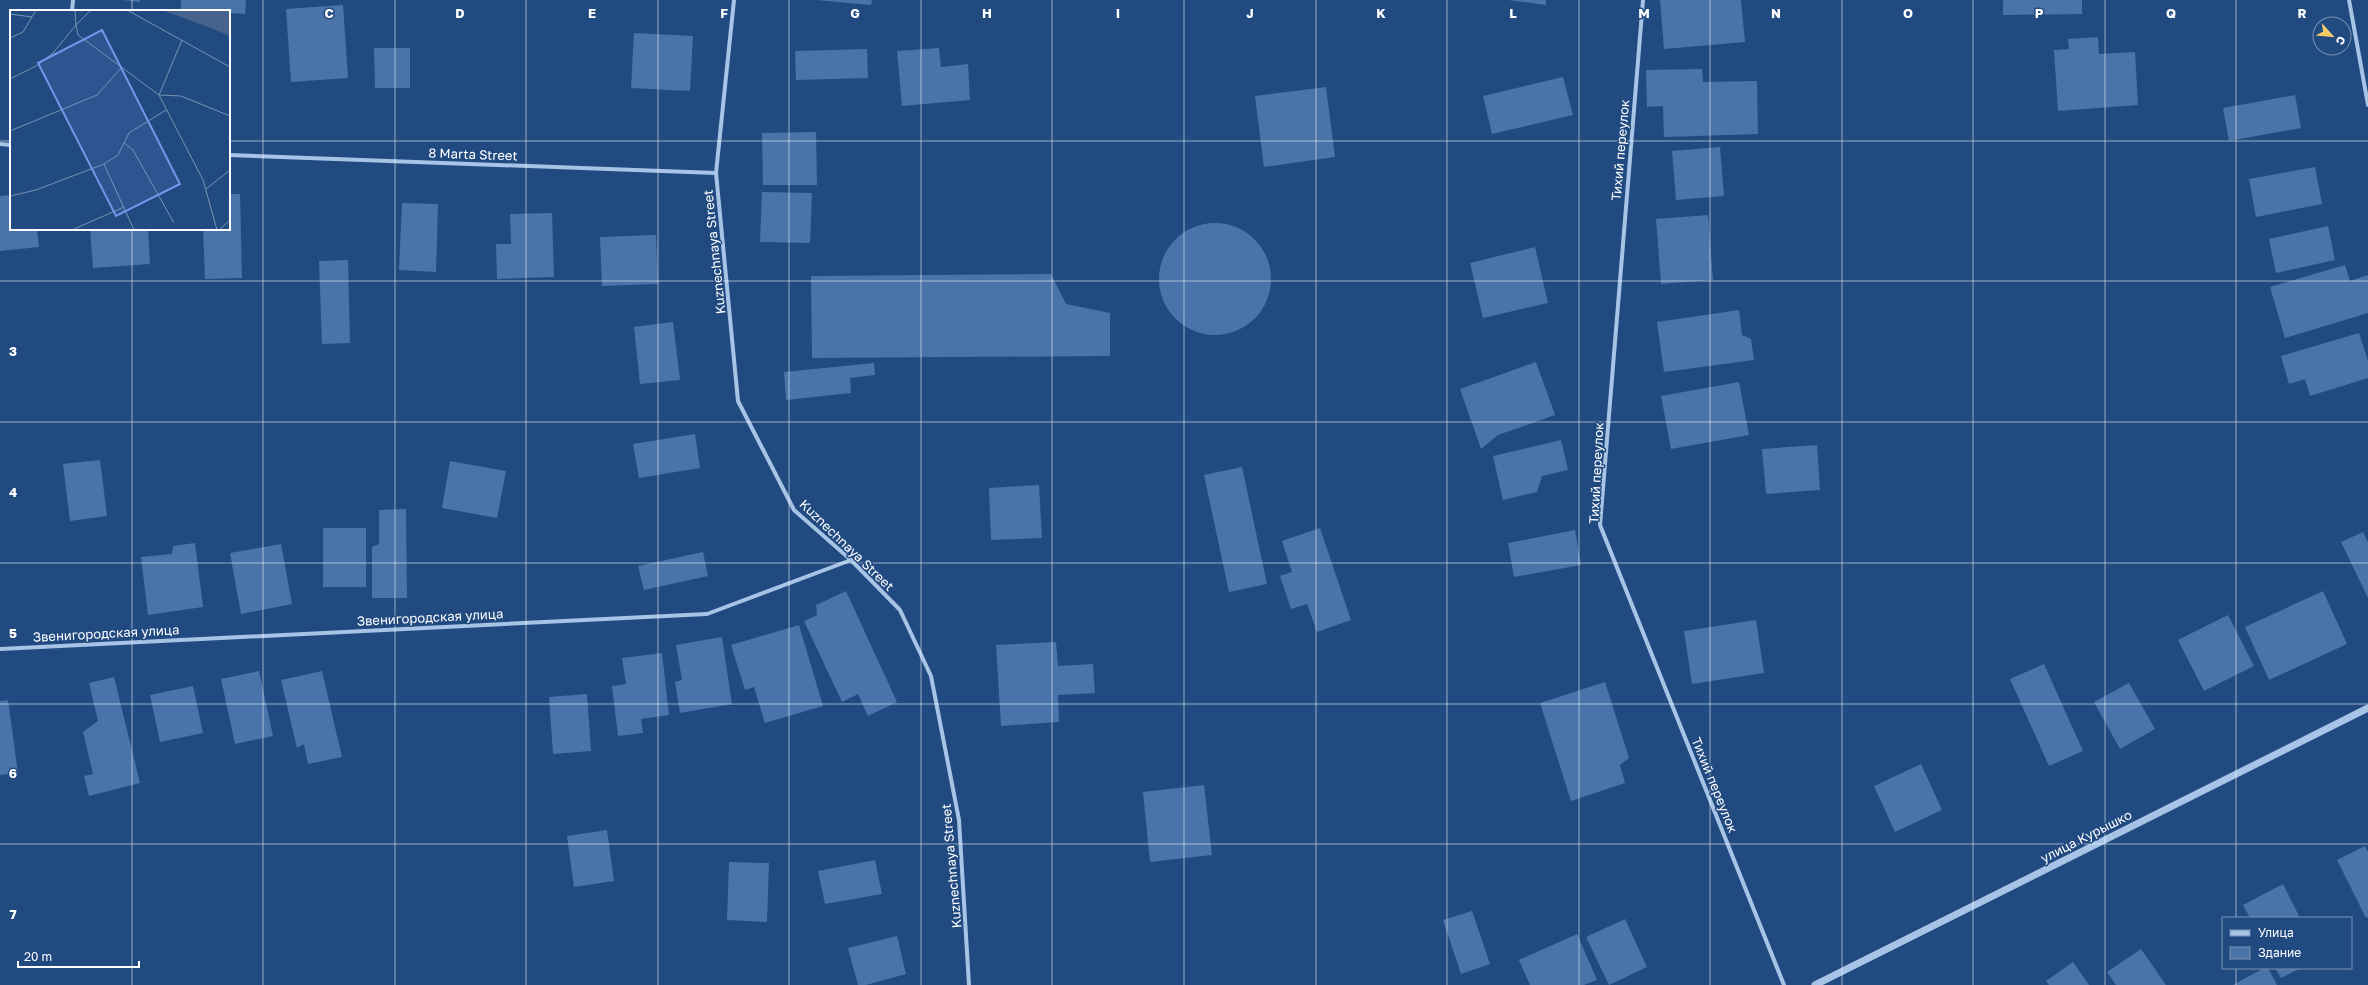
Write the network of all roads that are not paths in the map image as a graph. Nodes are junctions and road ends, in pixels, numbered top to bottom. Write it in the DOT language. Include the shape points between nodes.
graph roads {
  1 [pos="73,0"];
  2 [pos="734,0"];
  3 [pos="1643,0"];
  4 [pos="2349,0"];
  5 [pos="72,10"];
  6 [pos="2368,104"];
  7 [pos="0,144"];
  8 [pos="10,145"];
  9 [pos="230,154"];
  10 [pos="716,173"];
  11 [pos="850,560"];
  12 [pos="0,649"];
  13 [pos="2368,708"];
  14 [pos="969,985"];
  15 [pos="1784,985"];
  16 [pos="1815,985"];
  1 -- 5 [label="street"];
  2 -- 10 [label="street, Kuznechnaya Street"];
  3 -- 15 [label="street, Тихий переулок" via="1600,524"];
  4 -- 6 [label="street"];
  7 -- 8 [label="street"];
  9 -- 10 [label="street, 8 Marta Street"];
  10 -- 11 [label="street, Kuznechnaya Street" via="738,401 794,510"];
  11 -- 12 [label="street, Звенигородская улица" via="707,614"];
  11 -- 14 [label="street, Kuznechnaya Street" via="900,610 931,676 960,820"];
  13 -- 16 [label="street, улица Курышко"];
}
